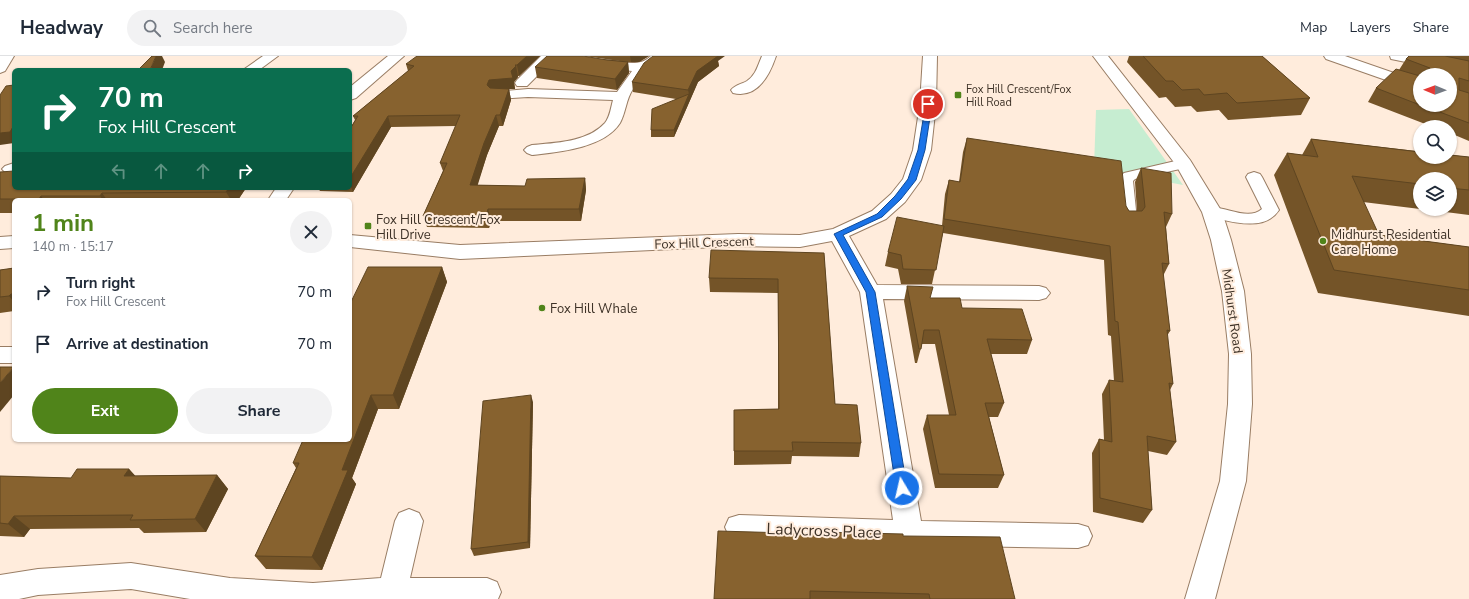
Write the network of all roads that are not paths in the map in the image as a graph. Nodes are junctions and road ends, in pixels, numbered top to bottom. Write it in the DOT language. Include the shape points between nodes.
graph roads {
  1 [pos="7,56"];
  2 [pos="272,56"];
  3 [pos="397,56"];
  4 [pos="658,56"];
  5 [pos="769,56"];
  6 [pos="930,56"];
  7 [pos="1100,56"];
  8 [pos="1331,56"];
  9 [pos="1396,56"];
  10 [pos="568,58"];
  11 [pos="590,62"];
  12 [pos="642,67"];
  13 [pos="0,68"];
  14 [pos="253,68"];
  15 [pos="1469,70"];
  16 [pos="522,83"];
  17 [pos="1413,85"];
  18 [pos="739,90"];
  19 [pos="352,93"];
  20 [pos="498,95"];
  21 [pos="622,96"];
  22 [pos="532,150"];
  23 [pos="1184,164"];
  24 [pos="1254,177"];
  25 [pos="1212,212"];
  26 [pos="1129,220"];
  27 [pos="838,234"];
  28 [pos="352,241"];
  29 [pos="12,242"];
  30 [pos="0,243"];
  31 [pos="871,292"];
  32 [pos="1039,293"];
  33 [pos="0,355"];
  34 [pos="12,355"];
  35 [pos="409,521"];
  36 [pos="739,526"];
  37 [pos="909,533"];
  38 [pos="1078,536"];
  39 [pos="0,589"];
  40 [pos="392,591"];
  41 [pos="487,592"];
  42 [pos="1200,599"];
  1 -- 13 [label="street"];
  2 -- 14 [label="lane"];
  3 -- 19 [label="street"];
  4 -- 12 [label="lane" via="653,62"];
  5 -- 18 [label="street" via="759,80 750,87"];
  6 -- 27 [label="street, Fox Hill Crescent" via="928,104 922,150 912,180 880,215"];
  7 -- 23 [label="street, Midhurst Road"];
  8 -- 17 [label="street"];
  9 -- 15 [label="lane"];
  10 -- 16 [label="lane" via="553,56 546,59"];
  11 -- 12 [label="lane" via="626,68"];
  12 -- 21 [label="lane"];
  20 -- 21 [label="lane" via="528,93"];
  21 -- 22 [label="lane" via="617,114 610,126 594,136 562,147"];
  23 -- 25 [label="street, Midhurst Road"];
  23 -- 26 [label="lane" via="1130,176 1125,180"];
  24 -- 25 [label="lane" via="1271,210 1263,217 1247,219"];
  25 -- 42 [label="street, Midhurst Road" via="1233,291 1240,354 1240,404 1233,481"];
  27 -- 28 [label="street, Fox Hill Crescent" via="800,241 738,240 460,252"];
  27 -- 31 [label="street"];
  29 -- 30 [label="street"];
  31 -- 32 [label="street"];
  31 -- 37 [label="street"];
  33 -- 34 [label="street"];
  35 -- 40 [label="street"];
  36 -- 37 [label="street, Ladycross Place"];
  37 -- 38 [label="street, Ladycross Place"];
  39 -- 40 [label="street" via="38,582 130,576 230,592 306,597"];
  40 -- 41 [label="street"];
}
